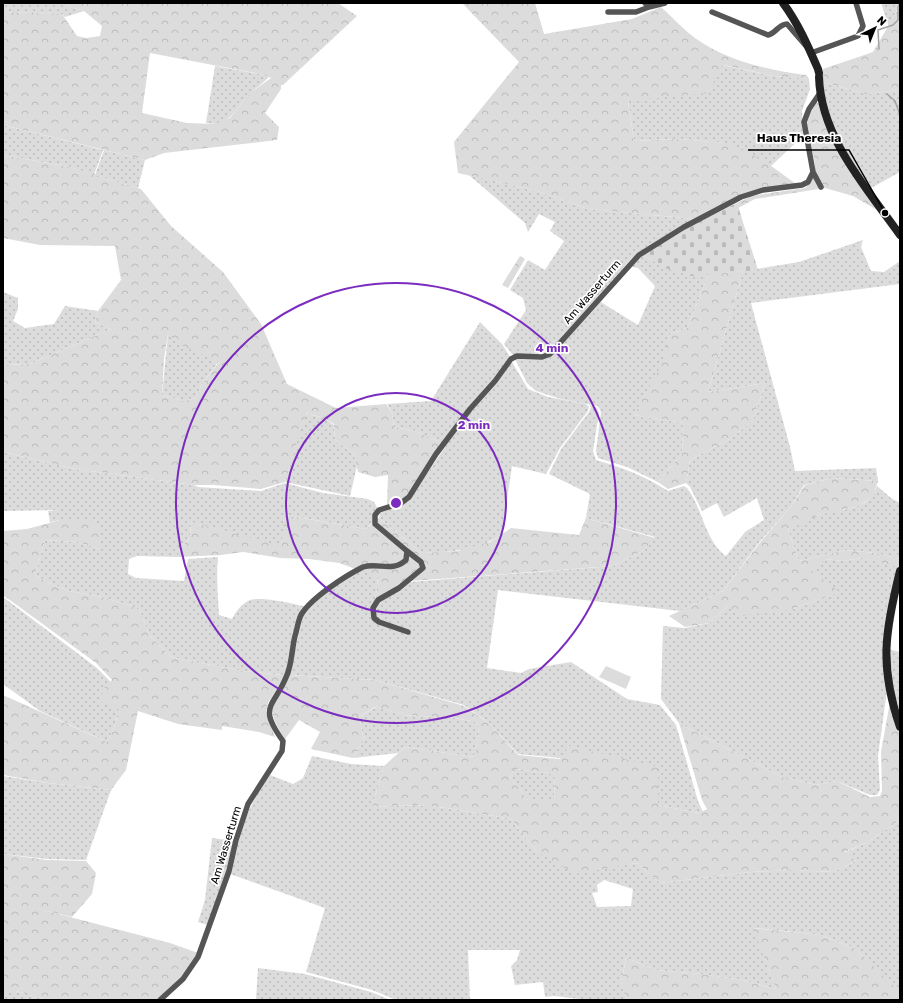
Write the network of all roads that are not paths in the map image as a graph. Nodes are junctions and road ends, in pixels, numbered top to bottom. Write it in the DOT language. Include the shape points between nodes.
graph roads {
  1 [pos="665,3"];
  2 [pos="783,3"];
  3 [pos="856,3"];
  4 [pos="647,5"];
  5 [pos="608,12"];
  6 [pos="712,12"];
  7 [pos="810,51"];
  8 [pos="820,93"];
  9 [pos="813,172"];
  10 [pos="820,187"];
  11 [pos="900,234"];
  12 [pos="407,551"];
  13 [pos="900,571"];
  14 [pos="408,632"];
  15 [pos="900,727"];
  16 [pos="160,1000"];
  1 -- 4 [label="street"];
  2 -- 7 [label="street"];
  3 -- 7 [label="street" via="863,26 858,36"];
  4 -- 5 [label="street" via="636,12"];
  6 -- 7 [label="street" via="768,35 788,24"];
  7 -- 8 [label="street" via="819,75"];
  8 -- 9 [label="street" via="808,109 804,122"];
  8 -- 11 [label="street" via="828,124 844,153"];
  9 -- 10 [label="street"];
  9 -- 12 [label="street, Am Wasserturm" via="806,183 747,195 684,227 633,260 550,354 542,357 517,356 511,359 440,448 409,497 376,513 375,524"];
  12 -- 14 [label="street, Am Wasserturm" via="421,562 423,568 378,600 373,612 378,622"];
  12 -- 16 [label="street, Am Wasserturm" via="407,559 400,565 387,568 367,565 357,570 320,595 301,615 294,637 288,673 270,704 268,713 283,741 282,751 246,808 230,871 198,958 183,980"];
  13 -- 15 [label="street" via="885,651 890,688"];
}
